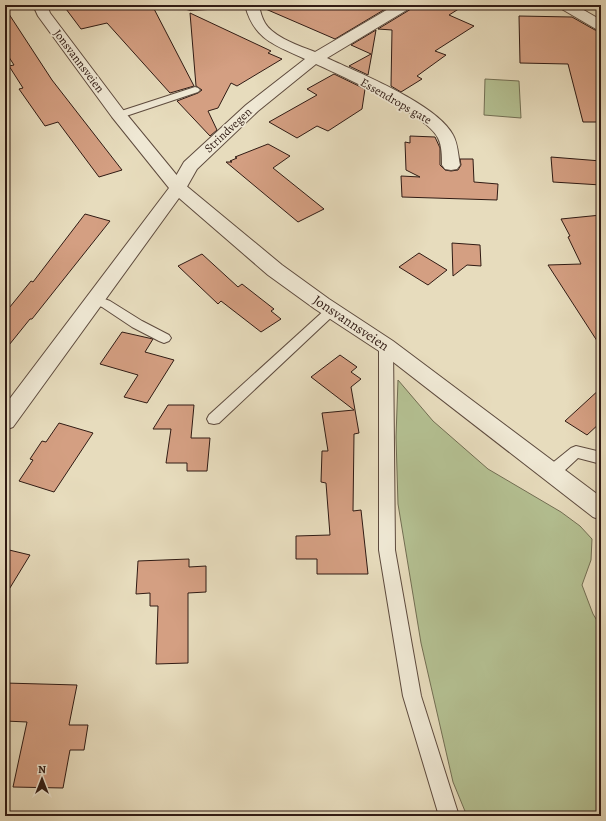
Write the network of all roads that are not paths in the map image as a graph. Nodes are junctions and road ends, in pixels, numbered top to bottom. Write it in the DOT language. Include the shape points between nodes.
graph roads {
  1 [pos="40,5"];
  2 [pos="225,5"];
  3 [pos="252,5"];
  4 [pos="405,5"];
  5 [pos="564,5"];
  6 [pos="190,7"];
  7 [pos="601,26"];
  8 [pos="314,59"];
  9 [pos="194,90"];
  10 [pos="119,116"];
  11 [pos="451,165"];
  12 [pos="178,188"];
  13 [pos="94,299"];
  14 [pos="332,310"];
  15 [pos="164,338"];
  16 [pos="386,346"];
  17 [pos="214,418"];
  18 [pos="5,421"];
  19 [pos="601,458"];
  20 [pos="550,473"];
  21 [pos="601,510"];
  22 [pos="449,816"];
  1 -- 10 [label="street, Jonsvannsveien" via="43,13"];
  2 -- 6 [label="lane"];
  3 -- 8 [label="street, Essendrops gate" via="257,24 266,34"];
  4 -- 8 [label="street, Strindvegen"];
  5 -- 7 [label="street"];
  8 -- 11 [label="street, Essendrops gate" via="402,102 436,124 445,134"];
  8 -- 12 [label="street, Strindvegen" via="252,108 196,160"];
  9 -- 10 [label="lane"];
  10 -- 12 [label="street, Jonsvannsveien"];
  12 -- 13 [label="street, Strindvegen"];
  12 -- 14 [label="street, Jonsvannsveien" via="275,270"];
  13 -- 15 [label="lane"];
  13 -- 18 [label="street, Strindvegen"];
  14 -- 16 [label="street, Jonsvannsveien"];
  14 -- 17 [label="lane"];
  16 -- 20 [label="street, Jonsvannsveien"];
  16 -- 22 [label="lane" via="387,550 412,696"];
  19 -- 20 [label="lane" via="576,452"];
  20 -- 21 [label="street, Jonsvannsveien"];
}
